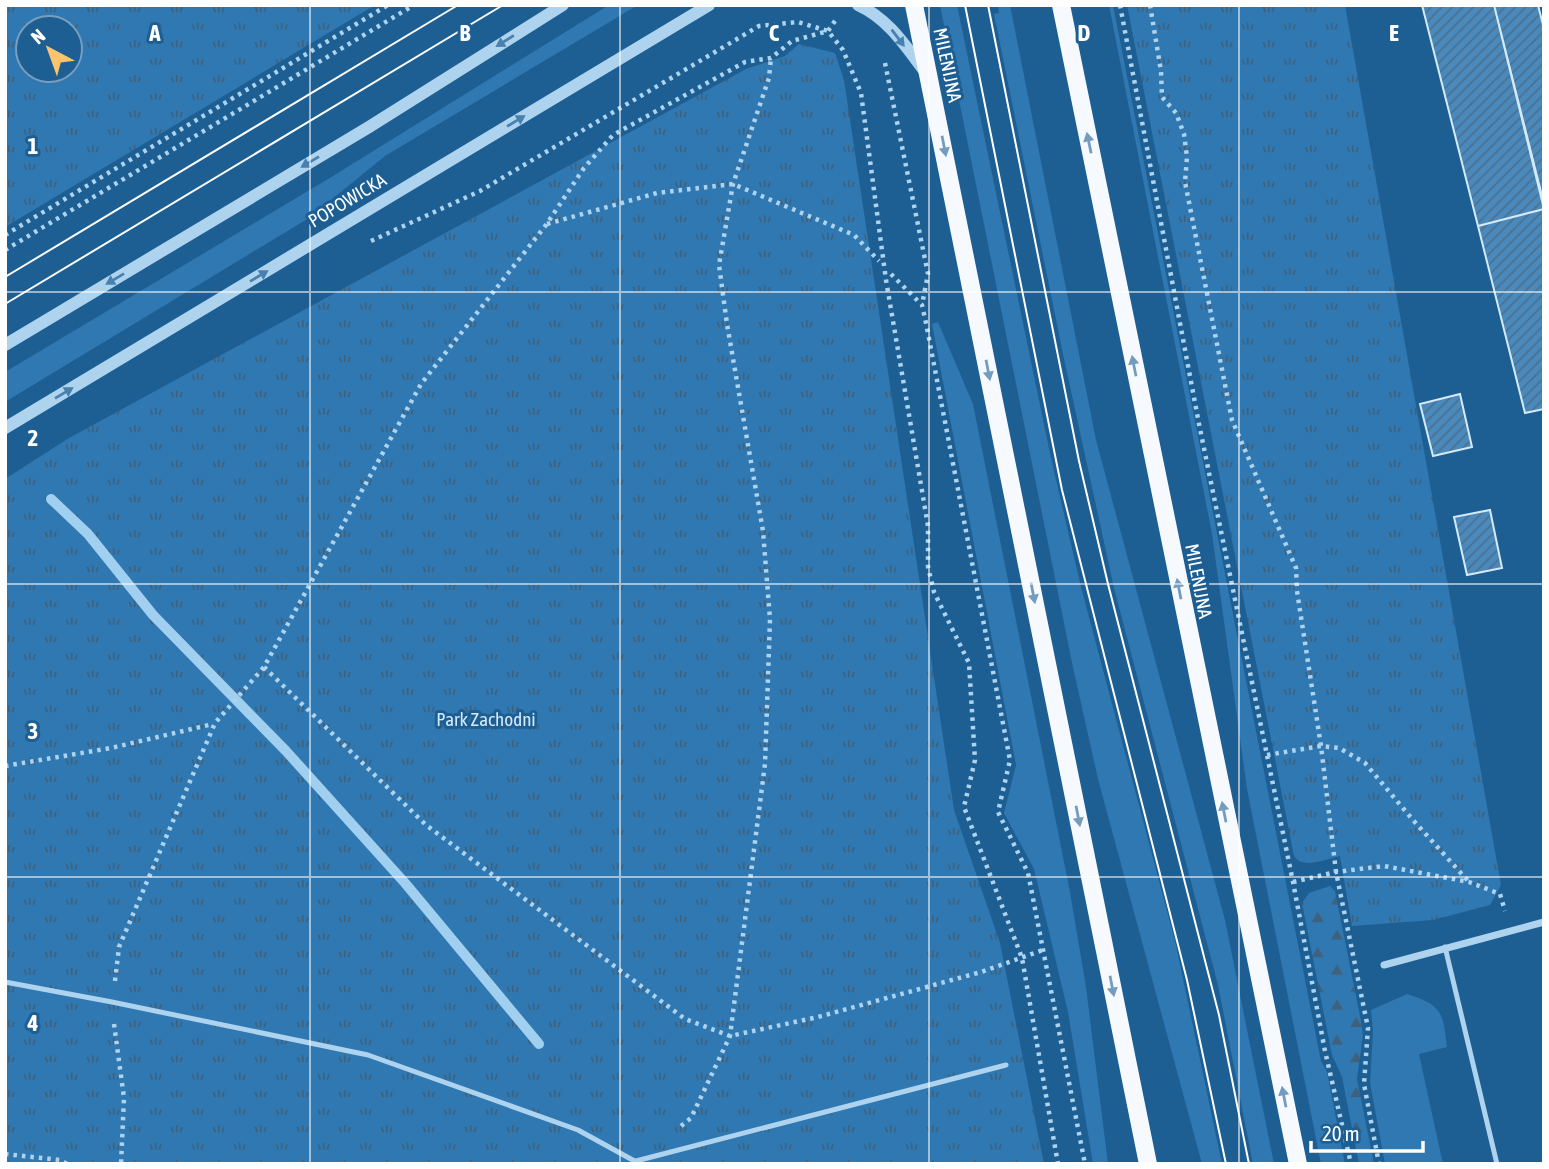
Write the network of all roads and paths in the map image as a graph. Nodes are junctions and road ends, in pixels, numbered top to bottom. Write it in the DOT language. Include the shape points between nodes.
graph roads {
  1 [pos="388,5"];
  2 [pos="414,5"];
  3 [pos="563,5"];
  4 [pos="709,5"];
  5 [pos="858,5"];
  6 [pos="914,5"];
  7 [pos="1061,5"];
  8 [pos="1119,5"];
  9 [pos="1150,5"];
  10 [pos="839,14"];
  11 [pos="828,31"];
  12 [pos="881,56"];
  13 [pos="771,58"];
  14 [pos="930,80"];
  15 [pos="733,184"];
  16 [pos="546,225"];
  17 [pos="5,235"];
  18 [pos="365,244"];
  19 [pos="5,250"];
  20 [pos="879,261"];
  21 [pos="891,274"];
  22 [pos="922,305"];
  23 [pos="5,345"];
  24 [pos="5,428"];
  25 [pos="264,667"];
  26 [pos="215,723"];
  27 [pos="1321,746"];
  28 [pos="1267,755"];
  29 [pos="5,766"];
  30 [pos="1336,872"];
  31 [pos="1293,882"];
  32 [pos="1469,882"];
  33 [pos="1544,922"];
  34 [pos="1511,931"];
  35 [pos="1446,947"];
  36 [pos="1043,950"];
  37 [pos="1022,958"];
  38 [pos="1384,965"];
  39 [pos="5,982"];
  40 [pos="112,1002"];
  41 [pos="730,1035"];
  42 [pos="1006,1065"];
  43 [pos="680,1126"];
  44 [pos="5,1154"];
  45 [pos="638,1162"];
  46 [pos="67,1164"];
  47 [pos="121,1164"];
  48 [pos="1058,1164"];
  49 [pos="1085,1164"];
  50 [pos="1148,1164"];
  51 [pos="1298,1164"];
  52 [pos="1351,1164"];
  53 [pos="1379,1164"];
  54 [pos="1497,1164"];
  1 -- 17 [label="path"];
  2 -- 19 [label="path"];
  3 -- 23 [label="street, one-way"];
  24 -- 4 [label="street, POPOWICKA, one-way"];
  5 -- 14 [label="street, one-way" via="890,27"];
  6 -- 14 [label="main road, MILENIJNA"];
  51 -- 7 [label="main road, MILENIJNA, one-way"];
  8 -- 28 [label="path"];
  9 -- 27 [label="path" via="1162,97 1176,113 1184,134 1185,182 1232,420 1296,568"];
  10 -- 11 [label="path"];
  11 -- 13 [label="path" via="792,41"];
  11 -- 18 [label="path" via="798,22 759,26 480,191"];
  11 -- 37 [label="path" via="856,79 867,137 886,281 928,526 928,567 934,592 969,663 975,760 964,807"];
  12 -- 22 [label="path" via="928,274"];
  13 -- 15 [label="path" via="769,78"];
  13 -- 16 [label="path" via="745,62 613,135 584,168"];
  14 -- 50 [label="main road, MILENIJNA, one-way"];
  15 -- 16 [label="path" via="657,193"];
  15 -- 20 [label="path" via="854,235"];
  15 -- 41 [label="path" via="719,265 763,531 770,619 765,764"];
  16 -- 25 [label="path" via="421,384"];
  21 -- 22 [label="path"];
  22 -- 36 [label="path" via="1010,760 998,812 1028,873"];
  25 -- 26 [label="path"];
  25 -- 41 [label="path" via="426,825 685,1019"];
  26 -- 29 [label="path" via="111,748"];
  26 -- 40 [label="path" via="119,947"];
  27 -- 28 [label="path"];
  27 -- 30 [label="path"];
  27 -- 32 [label="path" via="1339,748 1365,763"];
  28 -- 31 [label="path"];
  30 -- 31 [label="path"];
  30 -- 32 [label="path" via="1384,866"];
  30 -- 53 [label="path" via="1368,1027 1364,1084"];
  31 -- 52 [label="path"];
  32 -- 34 [label="path" via="1500,894"];
  33 -- 34 [label="street"];
  34 -- 35 [label="street"];
  35 -- 38 [label="street"];
  35 -- 54 [label="lane"];
  36 -- 37 [label="path"];
  36 -- 49 [label="path"];
  37 -- 41 [label="path" via="830,1013"];
  37 -- 48 [label="path"];
  39 -- 40 [label="lane"];
  40 -- 45 [label="lane" via="368,1055 578,1130"];
  40 -- 47 [label="path" via="124,1098"];
  41 -- 43 [label="path" via="691,1118"];
  42 -- 45 [label="lane"];
  44 -- 46 [label="path"];
}
